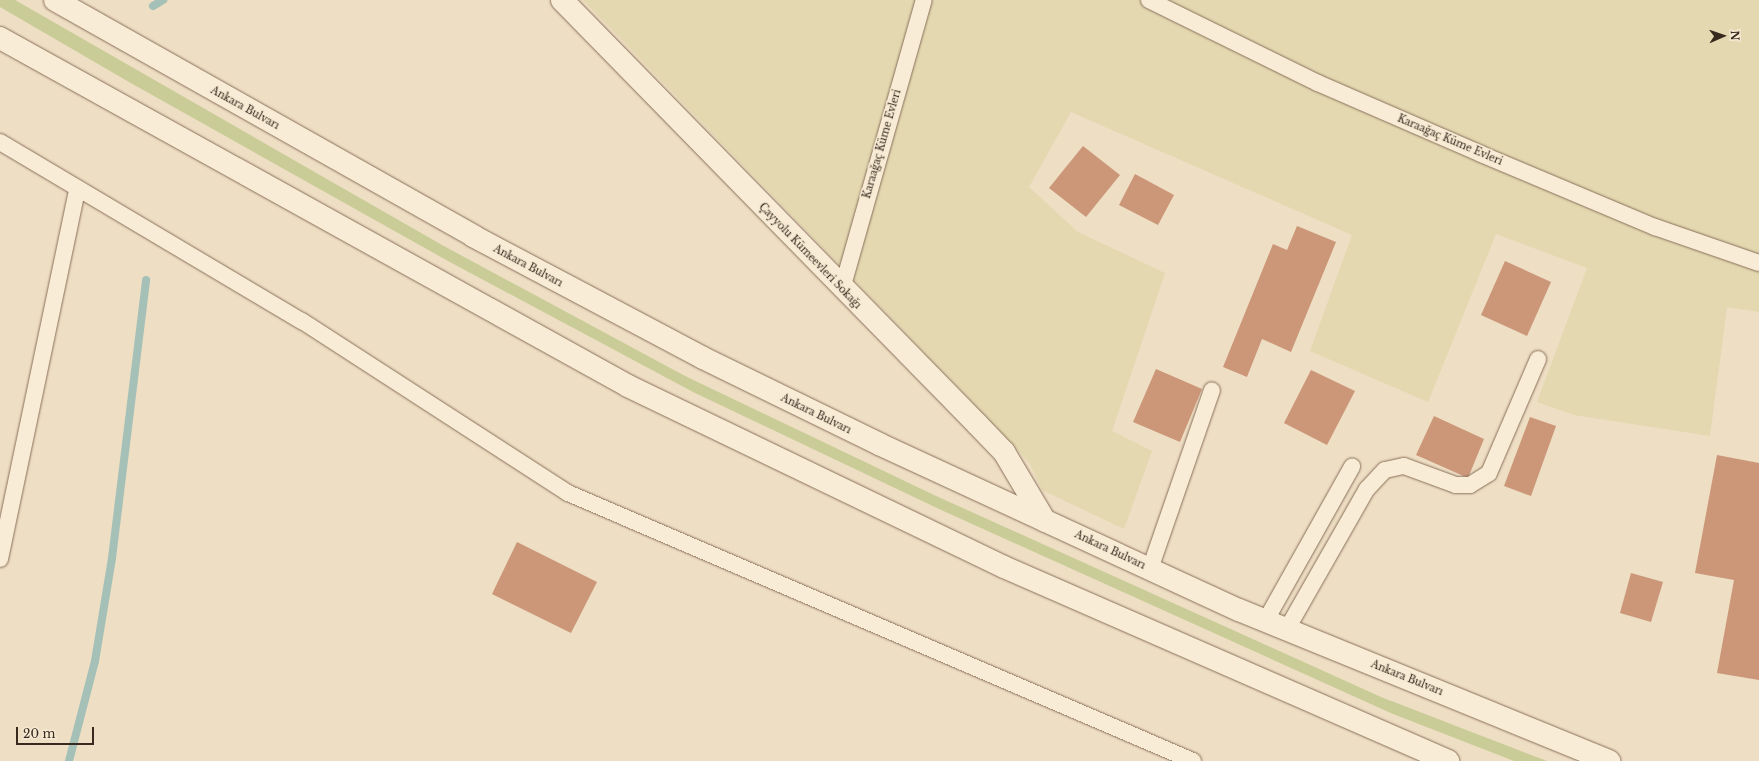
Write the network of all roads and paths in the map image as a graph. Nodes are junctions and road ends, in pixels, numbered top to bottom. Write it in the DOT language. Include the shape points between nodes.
graph roads {
  1 [pos="55,0"];
  2 [pos="562,0"];
  3 [pos="924,0"];
  4 [pos="1149,0"];
  5 [pos="0,38"];
  6 [pos="0,142"];
  7 [pos="77,190"];
  8 [pos="1759,263"];
  9 [pos="842,289"];
  10 [pos="1538,359"];
  11 [pos="1212,390"];
  12 [pos="1352,467"];
  13 [pos="1045,521"];
  14 [pos="0,559"];
  15 [pos="1150,569"];
  16 [pos="1266,620"];
  17 [pos="1287,629"];
  18 [pos="1193,761"];
  19 [pos="1448,761"];
  20 [pos="1610,761"];
  1 -- 13 [label="main road, Ankara Bulvarı" via="473,236 703,358"];
  2 -- 9 [label="main road, Çayyolu Kümeevleri Sokağı"];
  3 -- 9 [label="lane, Karaağaç Küme Evleri"];
  4 -- 8 [label="lane, Karaağaç Küme Evleri" via="1318,83 1446,139 1655,227"];
  5 -- 19 [label="main road" via="628,386 1012,570"];
  6 -- 7 [label="lane"];
  7 -- 14 [label="lane"];
  7 -- 18 [label="lane" via="302,321 568,493"];
  9 -- 13 [label="main road, Çayyolu Kümeevleri Sokağı" via="1004,452"];
  10 -- 17 [label="lane" via="1489,473 1470,485 1456,485 1404,466 1385,470 1367,489"];
  11 -- 15 [label="lane"];
  12 -- 16 [label="lane"];
  13 -- 15 [label="main road, Ankara Bulvarı"];
  15 -- 16 [label="main road, Ankara Bulvarı"];
  16 -- 17 [label="main road, Ankara Bulvarı"];
  17 -- 20 [label="main road, Ankara Bulvarı"];
}
